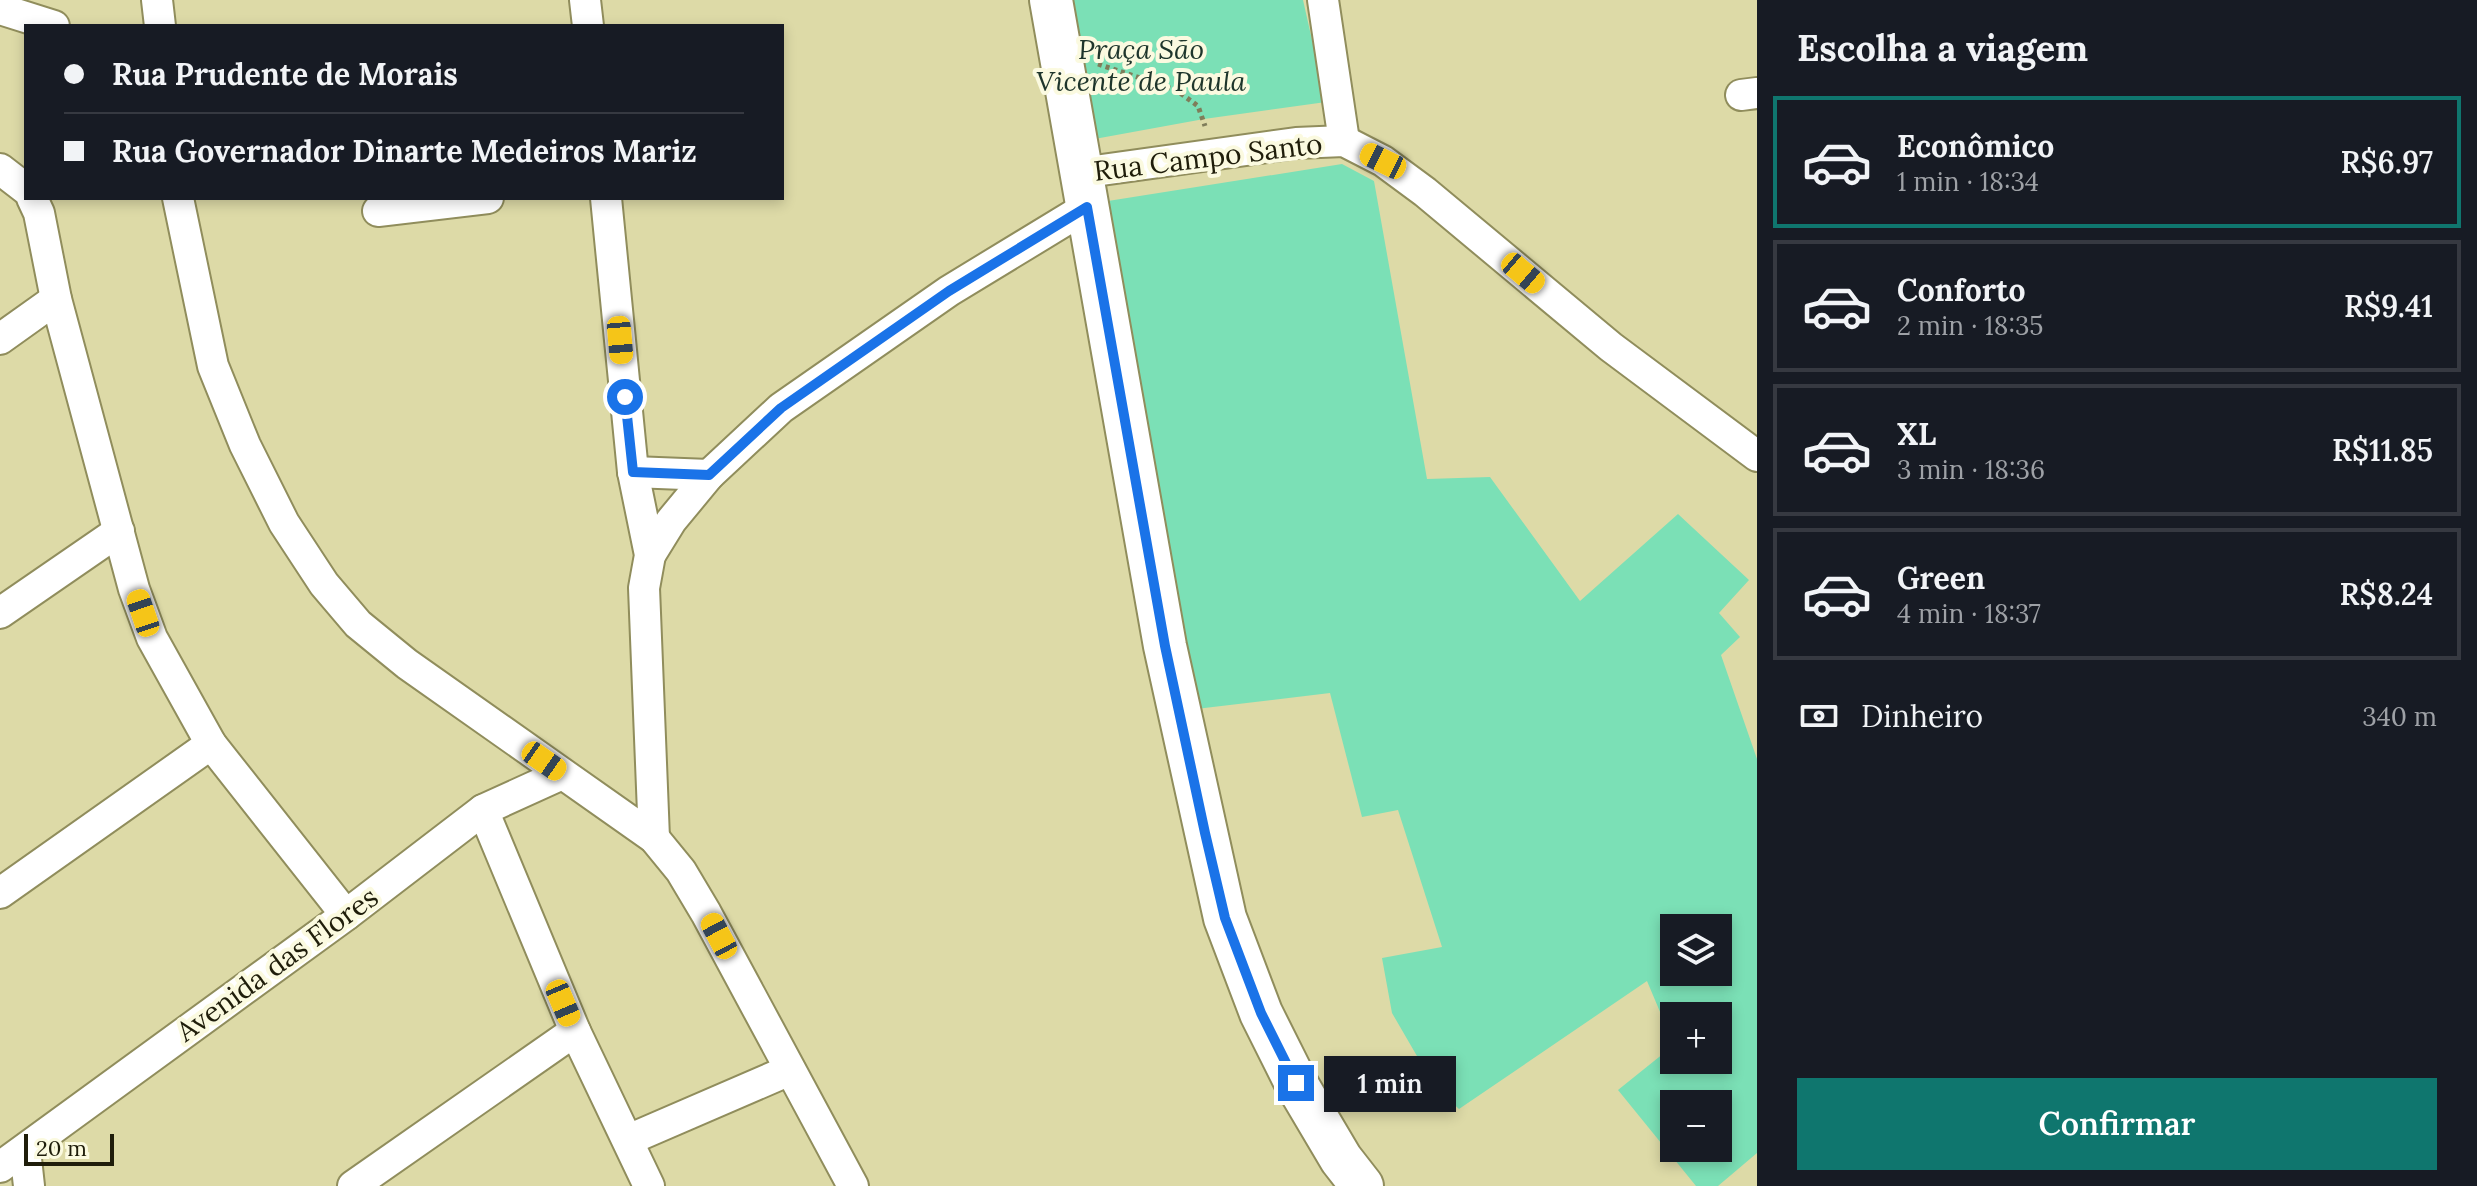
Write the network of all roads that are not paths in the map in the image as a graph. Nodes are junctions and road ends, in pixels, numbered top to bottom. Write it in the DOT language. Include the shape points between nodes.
graph roads {
  1 [pos="157,0"];
  2 [pos="585,0"];
  3 [pos="1051,0"];
  4 [pos="1323,0"];
  5 [pos="0,9"];
  6 [pos="48,24"];
  7 [pos="160,24"];
  8 [pos="588,24"];
  9 [pos="1344,141"];
  10 [pos="0,169"];
  11 [pos="24,187"];
  12 [pos="1083,190"];
  13 [pos="33,200"];
  14 [pos="178,200"];
  15 [pos="471,200"];
  16 [pos="606,200"];
  17 [pos="378,211"];
  18 [pos="56,299"];
  19 [pos="0,339"];
  20 [pos="1757,456"];
  21 [pos="633,472"];
  22 [pos="709,475"];
  23 [pos="119,531"];
  24 [pos="650,555"];
  25 [pos="0,613"];
  26 [pos="211,744"];
  27 [pos="562,774"];
  28 [pos="483,810"];
  29 [pos="654,838"];
  30 [pos="0,893"];
  31 [pos="346,915"];
  32 [pos="575,1031"];
  33 [pos="790,1070"];
  34 [pos="628,1140"];
  35 [pos="25,1150"];
  36 [pos="0,1167"];
  37 [pos="29,1186"];
  38 [pos="353,1186"];
  39 [pos="649,1186"];
  40 [pos="853,1186"];
  41 [pos="1362,1186"];
  1 -- 7 [label="street"];
  2 -- 8 [label="street"];
  3 -- 12 [label="main road"];
  4 -- 9 [label="street"];
  5 -- 6 [label="street"];
  9 -- 12 [label="street, Rua Campo Santo" via="1210,155"];
  9 -- 20 [label="street, Rua Campo Santo" via="1425,192 1611,347"];
  10 -- 11 [label="street"];
  12 -- 22 [label="street" via="781,408"];
  12 -- 41 [label="main road" via="1165,646 1225,918 1268,1027 1341,1159"];
  13 -- 18 [label="street"];
  14 -- 27 [label="street" via="213,366 277,510 324,584 358,624 407,664"];
  15 -- 17 [label="street"];
  16 -- 21 [label="street"];
  18 -- 19 [label="street"];
  18 -- 23 [label="street"];
  21 -- 22 [label="street"];
  21 -- 24 [label="street"];
  22 -- 24 [label="street"];
  23 -- 25 [label="street"];
  23 -- 26 [label="street" via="152,638"];
  24 -- 29 [label="street" via="644,588"];
  26 -- 30 [label="street"];
  26 -- 31 [label="street"];
  27 -- 28 [label="street, Avenida das Flores"];
  27 -- 29 [label="street"];
  28 -- 31 [label="street, Avenida das Flores"];
  28 -- 32 [label="street"];
  29 -- 33 [label="street" via="700,903"];
  31 -- 35 [label="street, Avenida das Flores"];
  32 -- 34 [label="street"];
  32 -- 38 [label="street"];
  33 -- 34 [label="street"];
  33 -- 40 [label="street"];
  34 -- 39 [label="street"];
  35 -- 36 [label="street, Avenida das Flores"];
  35 -- 37 [label="street"];
}
